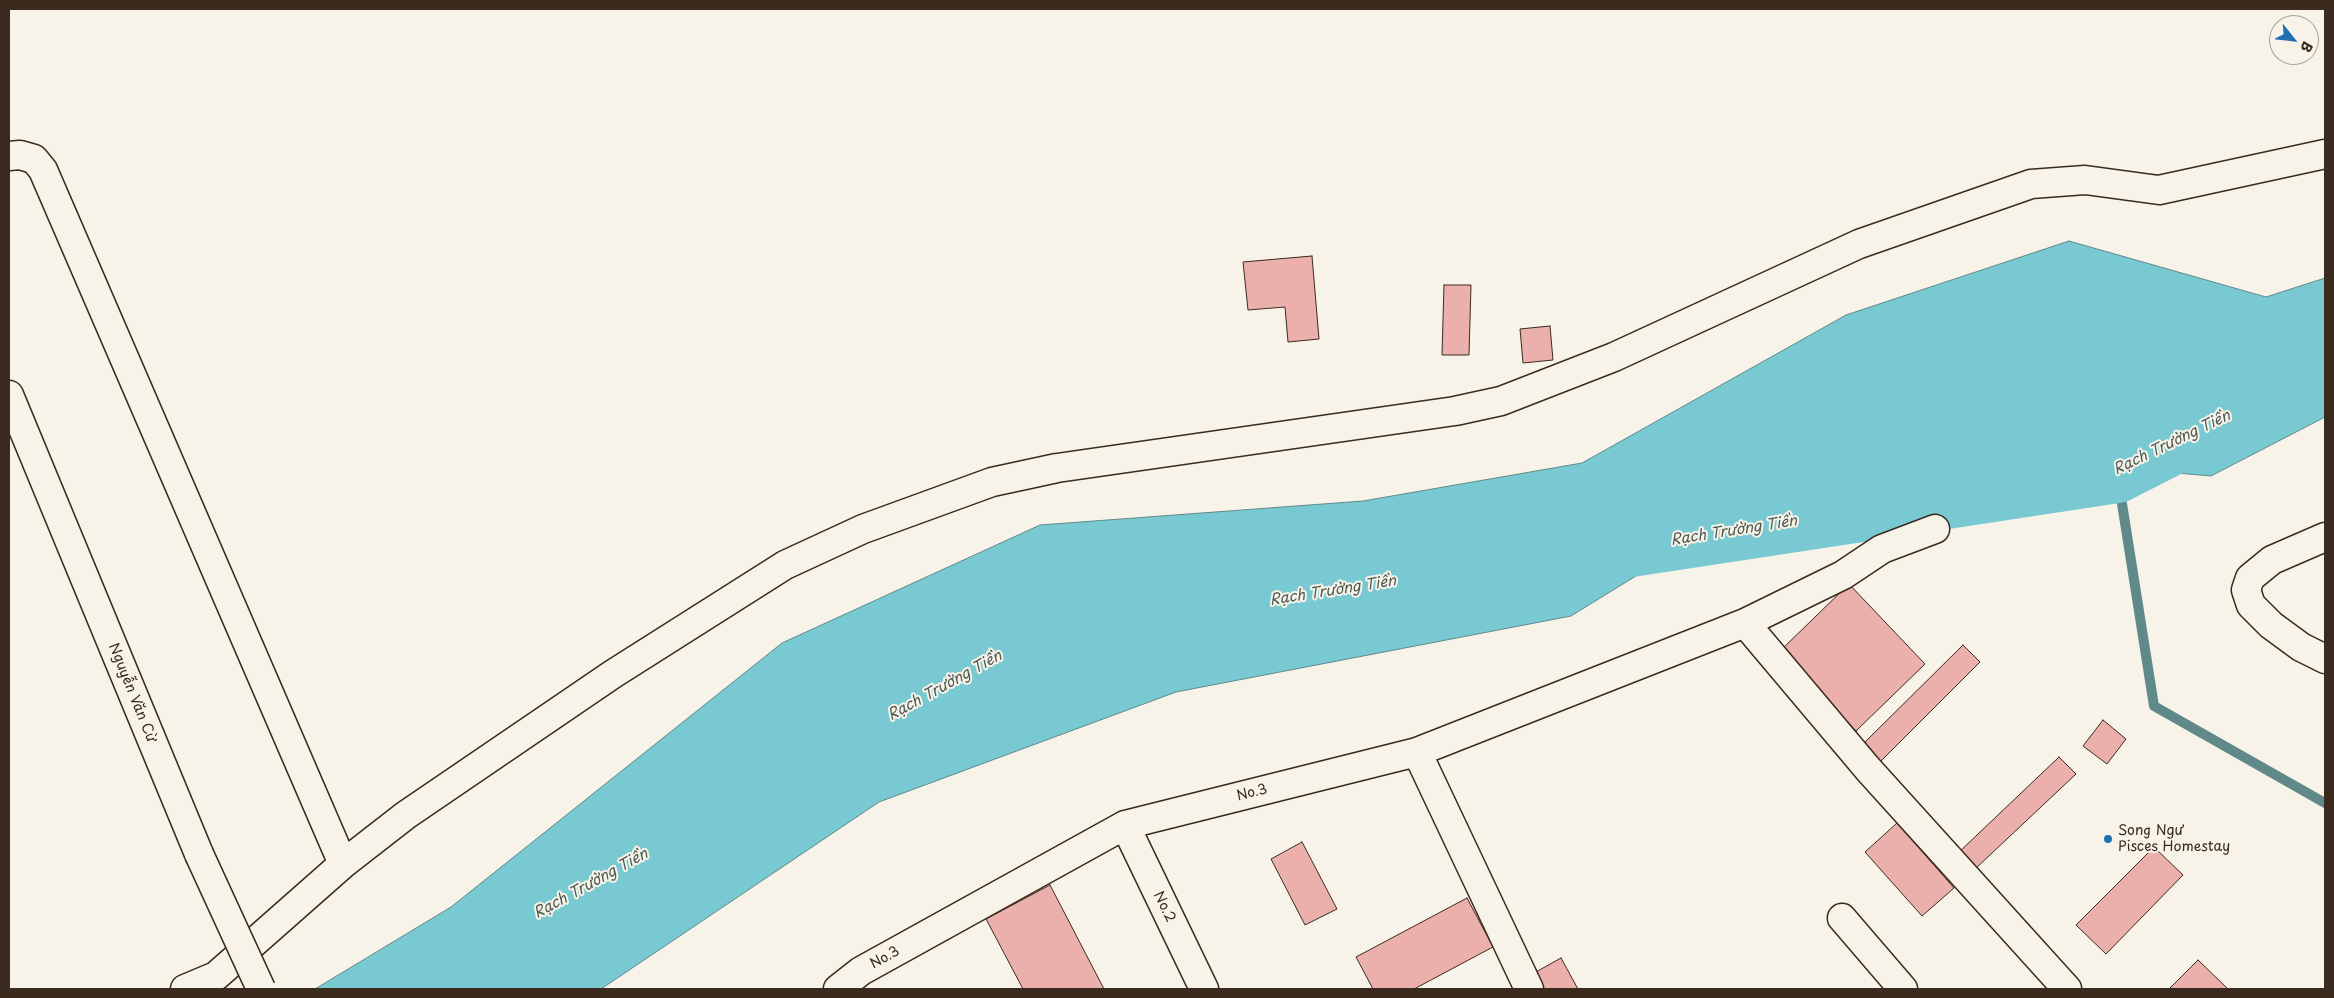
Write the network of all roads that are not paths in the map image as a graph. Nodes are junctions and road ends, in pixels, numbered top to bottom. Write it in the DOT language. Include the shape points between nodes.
graph roads {
  1 [pos="2325,154"];
  2 [pos="9,156"];
  3 [pos="9,395"];
  4 [pos="1935,529"];
  5 [pos="2325,537"];
  6 [pos="1745,623"];
  7 [pos="2325,660"];
  8 [pos="1417,752"];
  9 [pos="1125,825"];
  10 [pos="344,864"];
  11 [pos="1842,918"];
  12 [pos="865,980"];
  13 [pos="185,989"];
  14 [pos="261,989"];
  15 [pos="838,989"];
  16 [pos="1204,989"];
  17 [pos="1529,989"];
  18 [pos="1903,989"];
  19 [pos="2067,989"];
  1 -- 10 [label="street" via="2159,190 2085,180 2031,184 1858,244 1657,338 1502,401 1479,407 1057,468 992,482 863,528 785,565 622,669 406,815"];
  2 -- 10 [label="street" via="34,159 43,170"];
  3 -- 14 [label="street, Nguyễn Văn Cừ, bridge" via="199,854"];
  4 -- 6 [label="street, No.3" via="1882,549 1843,575"];
  5 -- 7 [label="street" via="2272,560 2250,578 2246,590 2251,605 2271,626"];
  6 -- 8 [label="street, No.3"];
  6 -- 19 [label="street" via="1868,769"];
  8 -- 9 [label="street, No.3"];
  8 -- 17 [label="street"];
  9 -- 12 [label="street, No.3"];
  9 -- 16 [label="street, No.2"];
  10 -- 13 [label="street" via="216,976"];
  11 -- 18 [label="street"];
  12 -- 15 [label="street, No.3"];
}
